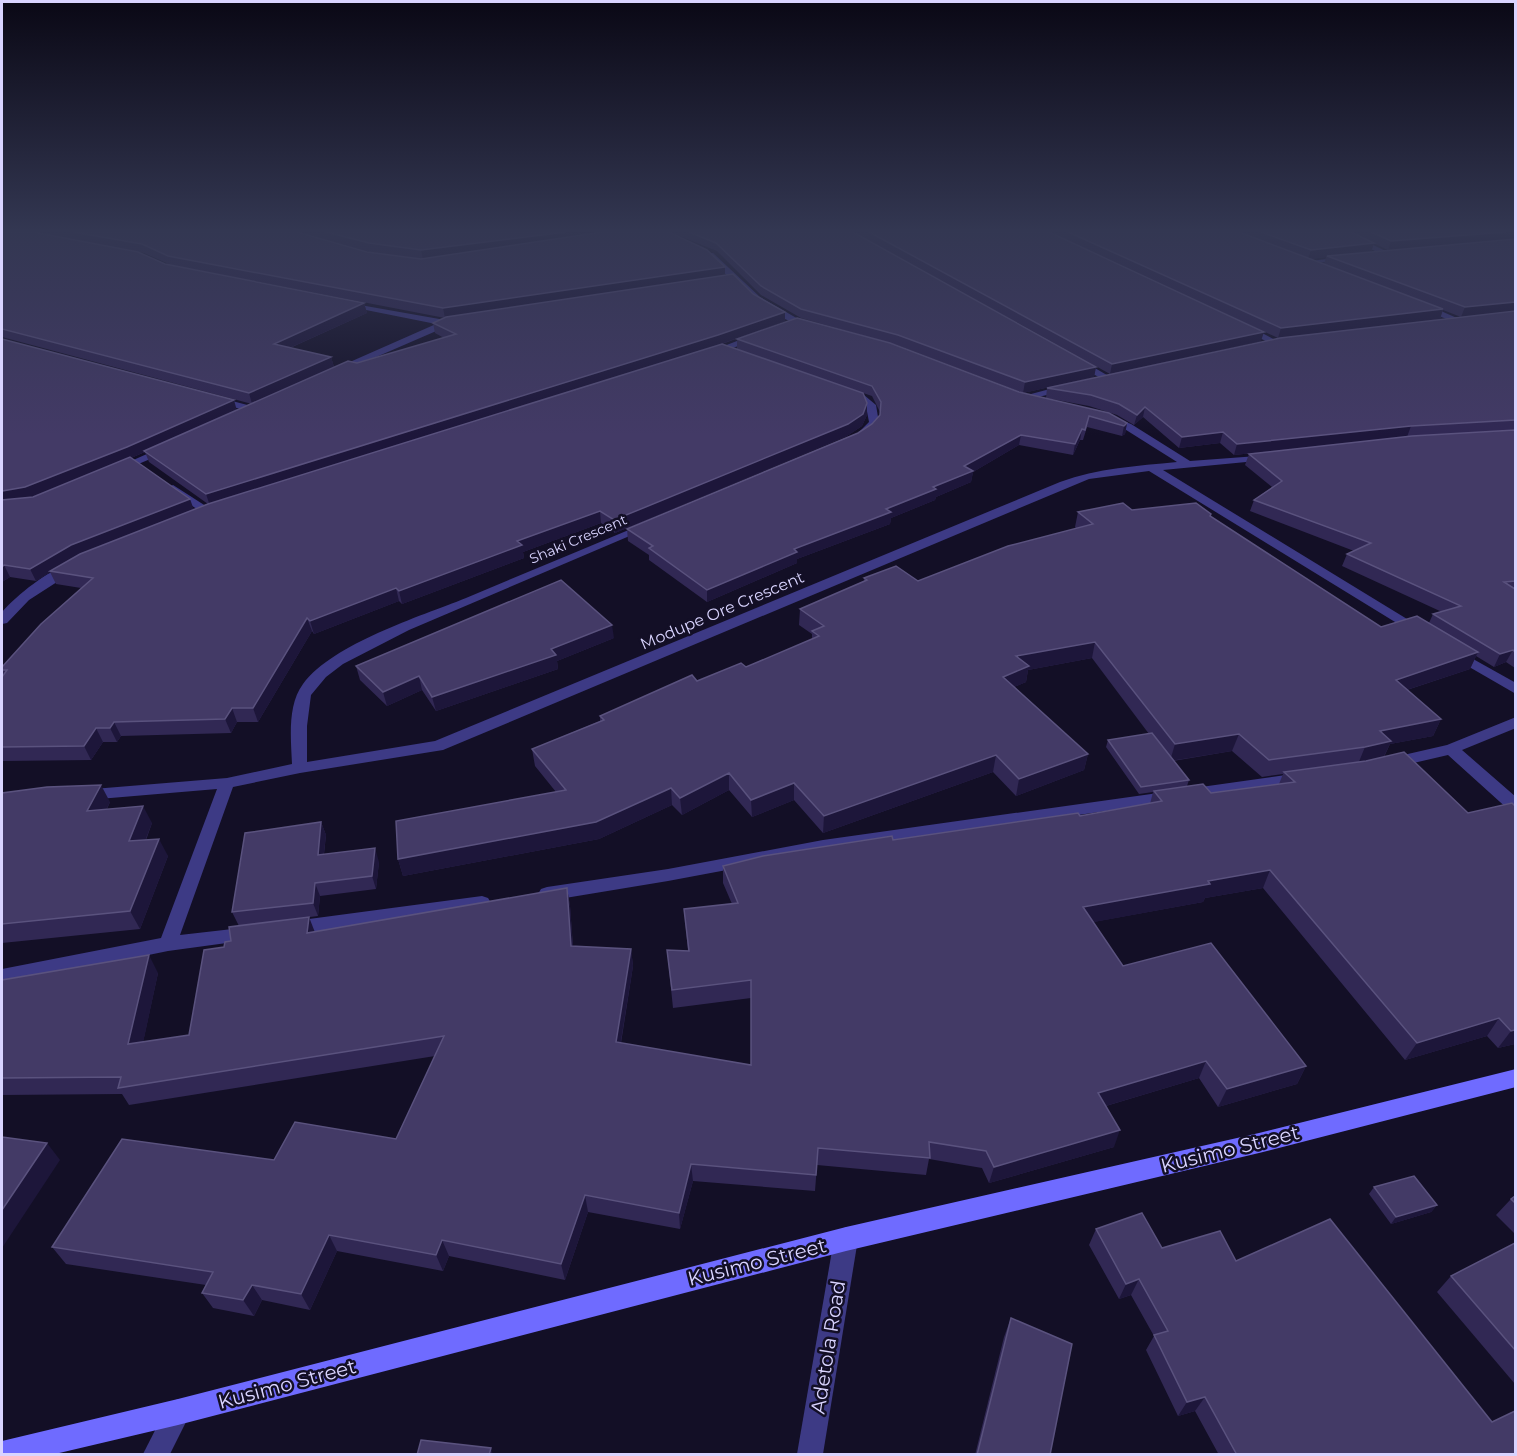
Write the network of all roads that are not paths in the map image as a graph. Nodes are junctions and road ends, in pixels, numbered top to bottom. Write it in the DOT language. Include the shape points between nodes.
graph roads {
  1 [pos="758,300"];
  2 [pos="1411,302"];
  3 [pos="341,303"];
  4 [pos="466,320"];
  5 [pos="1472,321"];
  6 [pos="1461,322"];
  7 [pos="445,323"];
  8 [pos="1234,323"];
  9 [pos="1440,324"];
  10 [pos="826,330"];
  11 [pos="764,334"];
  12 [pos="1288,341"];
  13 [pos="1277,343"];
  14 [pos="1265,345"];
  15 [pos="722,349"];
  16 [pos="1065,354"];
  17 [pos="701,355"];
  18 [pos="744,357"];
  19 [pos="1118,375"];
  20 [pos="324,377"];
  21 [pos="1107,378"];
  22 [pos="1096,380"];
  23 [pos="1074,386"];
  24 [pos="834,388"];
  25 [pos="208,398"];
  26 [pos="1043,402"];
  27 [pos="262,405"];
  28 [pos="252,409"];
  29 [pos="241,414"];
  30 [pos="1096,414"];
  31 [pos="852,440"];
  32 [pos="178,443"];
  33 [pos="1281,455"];
  34 [pos="1189,465"];
  35 [pos="1152,468"];
  36 [pos="105,475"];
  37 [pos="163,480"];
  38 [pos="208,512"];
  39 [pos="655,523"];
  40 [pos="81,562"];
  41 [pos="2,620"];
  42 [pos="1425,634"];
  43 [pos="1445,646"];
  44 [pos="1515,690"];
  45 [pos="1515,722"];
  46 [pos="1451,749"];
  47 [pos="300,768"];
  48 [pos="1370,768"];
  49 [pos="1313,777"];
  50 [pos="227,783"];
  51 [pos="73,795"];
  52 [pos="1515,807"];
  53 [pos="532,896"];
  54 [pos="498,901"];
  55 [pos="168,944"];
  56 [pos="2,977"];
  57 [pos="1515,1078"];
  58 [pos="846,1239"];
  59 [pos="178,1412"];
  60 [pos="2,1454"];
  61 [pos="156,1455"];
  62 [pos="810,1455"];
  1 -- 10 [label="street" via="791,324"];
  2 -- 6 [label="street"];
  3 -- 7 [label="street"];
  4 -- 7 [label="street"];
  5 -- 6 [label="street"];
  6 -- 9 [label="street"];
  7 -- 20 [label="street"];
  8 -- 13 [label="street"];
  11 -- 15 [label="street"];
  12 -- 13 [label="street"];
  13 -- 14 [label="street"];
  15 -- 17 [label="street"];
  15 -- 18 [label="street"];
  16 -- 21 [label="street"];
  19 -- 21 [label="street"];
  21 -- 22 [label="street"];
  23 -- 26 [label="street" via="1016,396"];
  24 -- 31 [label="street" via="868,400 874,410 874,423"];
  25 -- 28 [label="street"];
  27 -- 28 [label="street"];
  28 -- 29 [label="street"];
  30 -- 34 [label="street" via="1126,426"];
  32 -- 36 [label="street" via="141,465"];
  33 -- 34 [label="street, Modupe Ore Crescent"];
  34 -- 35 [label="street, Modupe Ore Crescent"];
  35 -- 42 [label="street"];
  35 -- 47 [label="street, Modupe Ore Crescent" via="1087,476 1064,484 438,746"];
  37 -- 38 [label="street"];
  39 -- 47 [label="street, Shaki Crescent" via="393,633 331,664 307,689 300,721"];
  40 -- 41 [label="street" via="49,580 10,609"];
  43 -- 44 [label="street"];
  45 -- 46 [label="street"];
  46 -- 48 [label="street"];
  46 -- 52 [label="street"];
  47 -- 50 [label="street, Modupe Ore Crescent"];
  49 -- 53 [label="street" via="823,846"];
  50 -- 51 [label="street, Modupe Ore Crescent"];
  50 -- 55 [label="street"];
  54 -- 55 [label="street"];
  55 -- 56 [label="street"];
  57 -- 58 [label="street, Kusimo Street" via="1248,1146"];
  58 -- 59 [label="street, Kusimo Street"];
  58 -- 62 [label="street, Adetola Road"];
  59 -- 60 [label="street, Kusimo Street"];
  59 -- 61 [label="street"];
}
